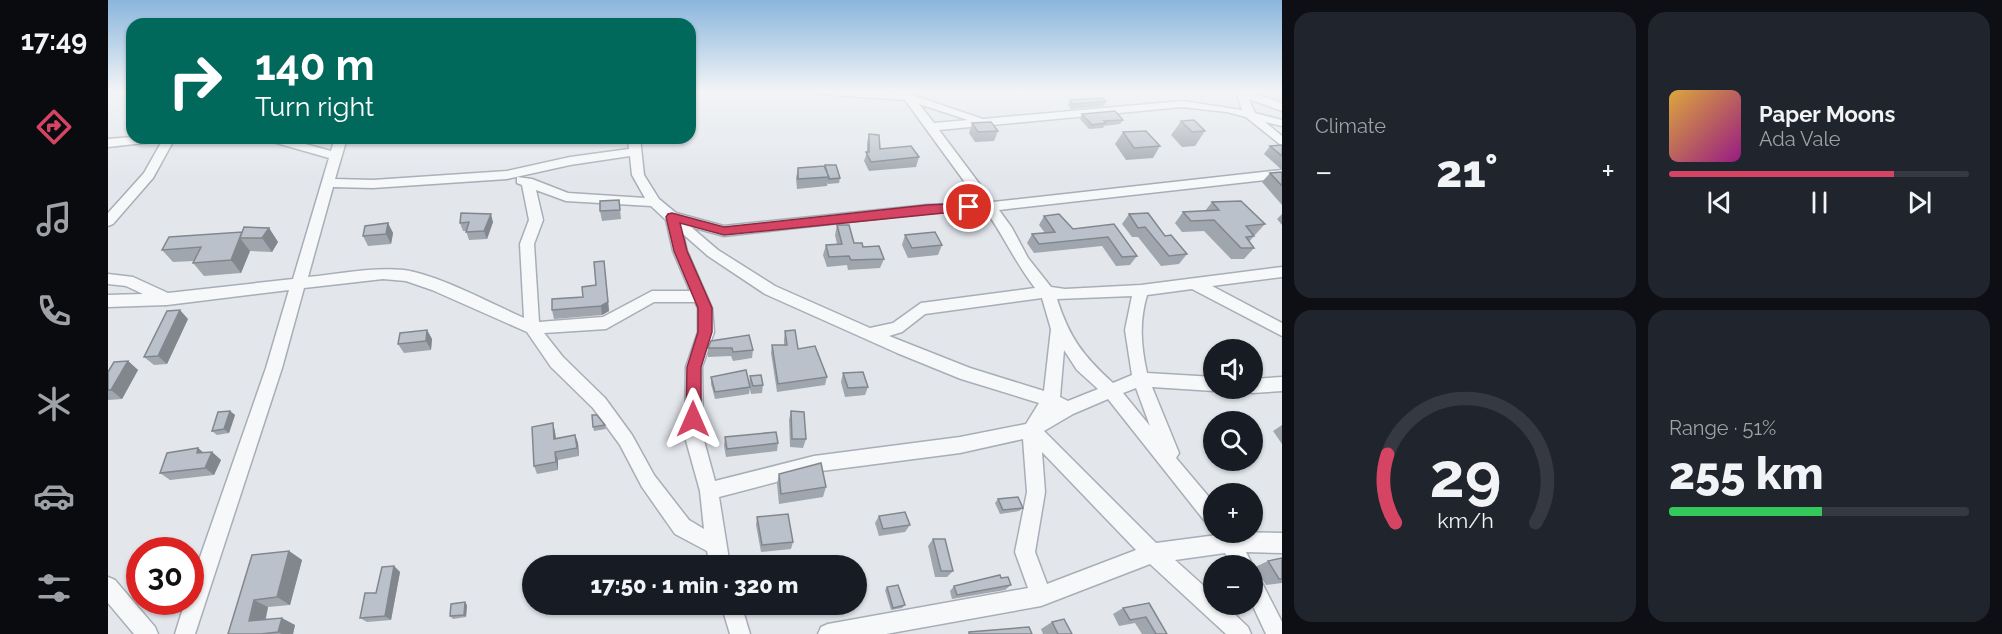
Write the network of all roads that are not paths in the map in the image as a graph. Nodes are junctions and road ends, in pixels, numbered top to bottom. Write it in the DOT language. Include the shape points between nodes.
graph roads {
  1 [pos="927,121"];
  2 [pos="979,121"];
  3 [pos="999,121"];
  4 [pos="1257,121"];
  5 [pos="983,122"];
  6 [pos="932,127"];
  7 [pos="126,141"];
  8 [pos="1282,142"];
  9 [pos="108,143"];
  10 [pos="166,144"];
  11 [pos="292,144"];
  12 [pos="339,144"];
  13 [pos="634,144"];
  14 [pos="633,152"];
  15 [pos="336,156"];
  16 [pos="1282,174"];
  17 [pos="507,175"];
  18 [pos="528,182"];
  19 [pos="329,183"];
  20 [pos="654,202"];
  21 [pos="990,207"];
  22 [pos="672,217"];
  23 [pos="108,221"];
  24 [pos="1282,272"];
  25 [pos="108,279"];
  26 [pos="299,282"];
  27 [pos="1192,282"];
  28 [pos="1141,290"];
  29 [pos="1047,292"];
  30 [pos="700,296"];
  31 [pos="167,299"];
  32 [pos="125,300"];
  33 [pos="108,301"];
  34 [pos="108,308"];
  35 [pos="532,328"];
  36 [pos="1059,329"];
  37 [pos="1282,330"];
  38 [pos="868,334"];
  39 [pos="1139,379"];
  40 [pos="1203,383"];
  41 [pos="1282,384"];
  42 [pos="1263,385"];
  43 [pos="1111,391"];
  44 [pos="1051,400"];
  45 [pos="1067,409"];
  46 [pos="1031,430"];
  47 [pos="1176,468"];
  48 [pos="709,491"];
  49 [pos="1203,504"];
  50 [pos="1263,541"];
  51 [pos="1203,542"];
  52 [pos="1282,543"];
  53 [pos="715,545"];
  54 [pos="1153,553"];
  55 [pos="717,555"];
  56 [pos="108,587"];
  57 [pos="1041,596"];
  58 [pos="1263,606"];
  59 [pos="735,615"];
  60 [pos="148,634"];
  61 [pos="185,634"];
  62 [pos="740,634"];
  63 [pos="828,634"];
  64 [pos="1241,634"];
  65 [pos="1277,634"];
  1 -- 6 [label="street"];
  2 -- 5 [label="street"];
  3 -- 5 [label="street"];
  4 -- 8 [label="street"];
  5 -- 6 [label="street"];
  6 -- 21 [label="street"];
  7 -- 9 [label="street"];
  10 -- 23 [label="street" via="148,175"];
  11 -- 15 [label="street"];
  12 -- 15 [label="street"];
  13 -- 14 [label="street"];
  14 -- 17 [label="street"];
  14 -- 20 [label="street" via="638,175"];
  15 -- 19 [label="street"];
  16 -- 21 [label="street"];
  17 -- 18 [label="street"];
  17 -- 19 [label="street"];
  18 -- 20 [label="street" via="566,197"];
  18 -- 35 [label="street" via="536,220 527,244"];
  19 -- 26 [label="street"];
  20 -- 22 [label="street"];
  21 -- 22 [label="street" via="927,209 724,231"];
  21 -- 29 [label="street" via="1022,261"];
  22 -- 30 [label="street" via="680,251"];
  22 -- 38 [label="street" via="713,253 770,290"];
  24 -- 27 [label="street"];
  25 -- 31 [label="street" via="128,281"];
  26 -- 31 [label="street"];
  26 -- 35 [label="street" via="383,274 407,276"];
  26 -- 61 [label="street"];
  27 -- 28 [label="street"];
  27 -- 37 [label="street"];
  28 -- 29 [label="street" via="1065,295"];
  28 -- 39 [label="street" via="1132,309"];
  29 -- 36 [label="street"];
  29 -- 38 [label="street" via="921,309 897,328"];
  30 -- 35 [label="street" via="652,297 606,322"];
  30 -- 48 [label="street" via="705,308 705,332 694,367 694,437"];
  31 -- 32 [label="street"];
  32 -- 33 [label="street"];
  32 -- 34 [label="street"];
  35 -- 53 [label="street" via="557,362 599,403 682,527"];
  36 -- 43 [label="street" via="1083,365"];
  36 -- 44 [label="street"];
  38 -- 44 [label="street" via="967,374"];
  39 -- 40 [label="street"];
  39 -- 43 [label="street"];
  39 -- 47 [label="street"];
  41 -- 42 [label="street"];
  43 -- 45 [label="street"];
  43 -- 47 [label="street"];
  44 -- 45 [label="street"];
  44 -- 46 [label="street"];
  45 -- 46 [label="street"];
  46 -- 48 [label="street" via="960,445 814,464"];
  46 -- 54 [label="street"];
  46 -- 57 [label="street" via="1036,492 1025,552"];
  47 -- 49 [label="street"];
  48 -- 53 [label="street"];
  50 -- 52 [label="street"];
  51 -- 54 [label="street"];
  53 -- 55 [label="street"];
  54 -- 57 [label="street"];
  54 -- 64 [label="street"];
  56 -- 60 [label="street"];
  57 -- 63 [label="street"];
  58 -- 65 [label="street"];
  59 -- 62 [label="street"];
}
